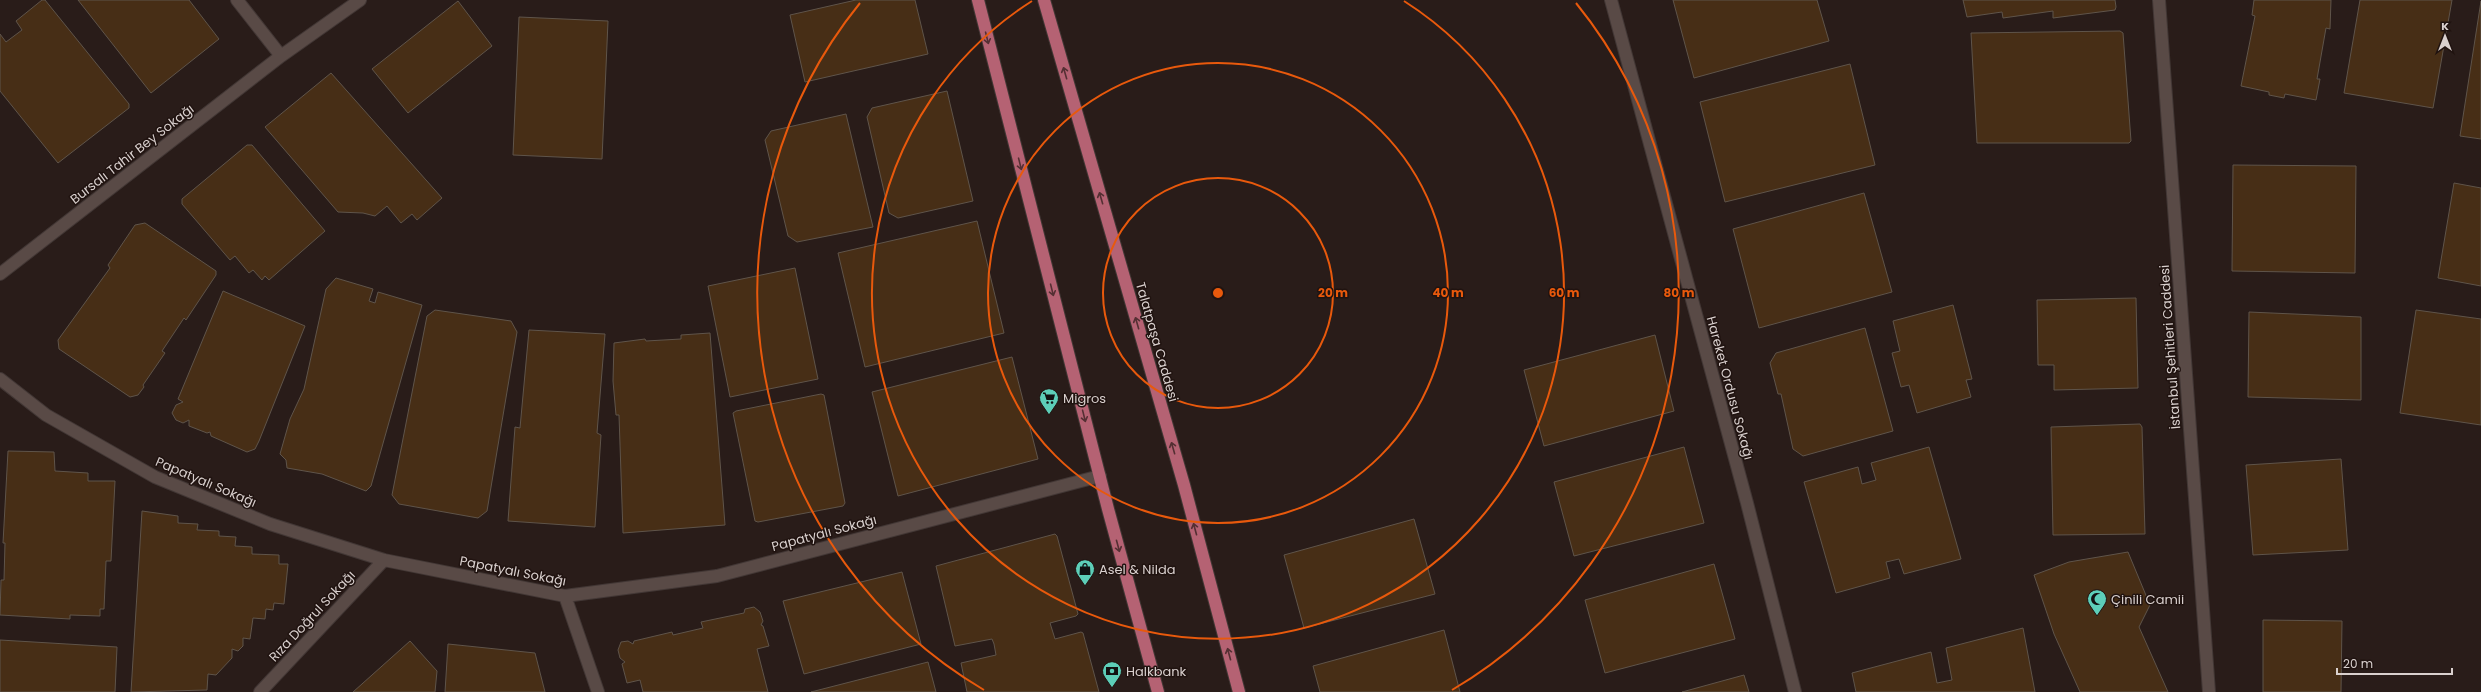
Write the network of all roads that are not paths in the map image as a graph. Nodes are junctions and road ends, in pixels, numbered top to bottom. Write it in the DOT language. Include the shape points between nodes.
graph roads {
  1 [pos="237,0"];
  2 [pos="360,0"];
  3 [pos="978,0"];
  4 [pos="1044,0"];
  5 [pos="1611,0"];
  6 [pos="2159,0"];
  7 [pos="282,56"];
  8 [pos="0,274"];
  9 [pos="0,378"];
  10 [pos="1100,476"];
  11 [pos="384,560"];
  12 [pos="565,596"];
  13 [pos="260,692"];
  14 [pos="598,692"];
  15 [pos="1158,692"];
  16 [pos="1239,692"];
  17 [pos="1795,692"];
  18 [pos="2209,692"];
  1 -- 7 [label="street"];
  2 -- 7 [label="street, Bursalı Tahir Bey Sokağı"];
  3 -- 10 [label="main road, one-way"];
  16 -- 4 [label="main road, Talatpaşa Caddesi, one-way" via="1184,485"];
  5 -- 17 [label="street, Hareket Ordusu Sokağı" via="1745,495"];
  6 -- 18 [label="street, İstanbul Şehitleri Caddesi"];
  7 -- 8 [label="street, Bursalı Tahir Bey Sokağı"];
  9 -- 11 [label="street, Papatyalı Sokağı" via="46,415 155,477 270,524"];
  10 -- 12 [label="street, Papatyalı Sokağı" via="717,576"];
  10 -- 15 [label="main road, one-way"];
  11 -- 12 [label="street, Papatyalı Sokağı"];
  11 -- 13 [label="street, Rıza Doğrul Sokağı"];
  12 -- 14 [label="street"];
}
